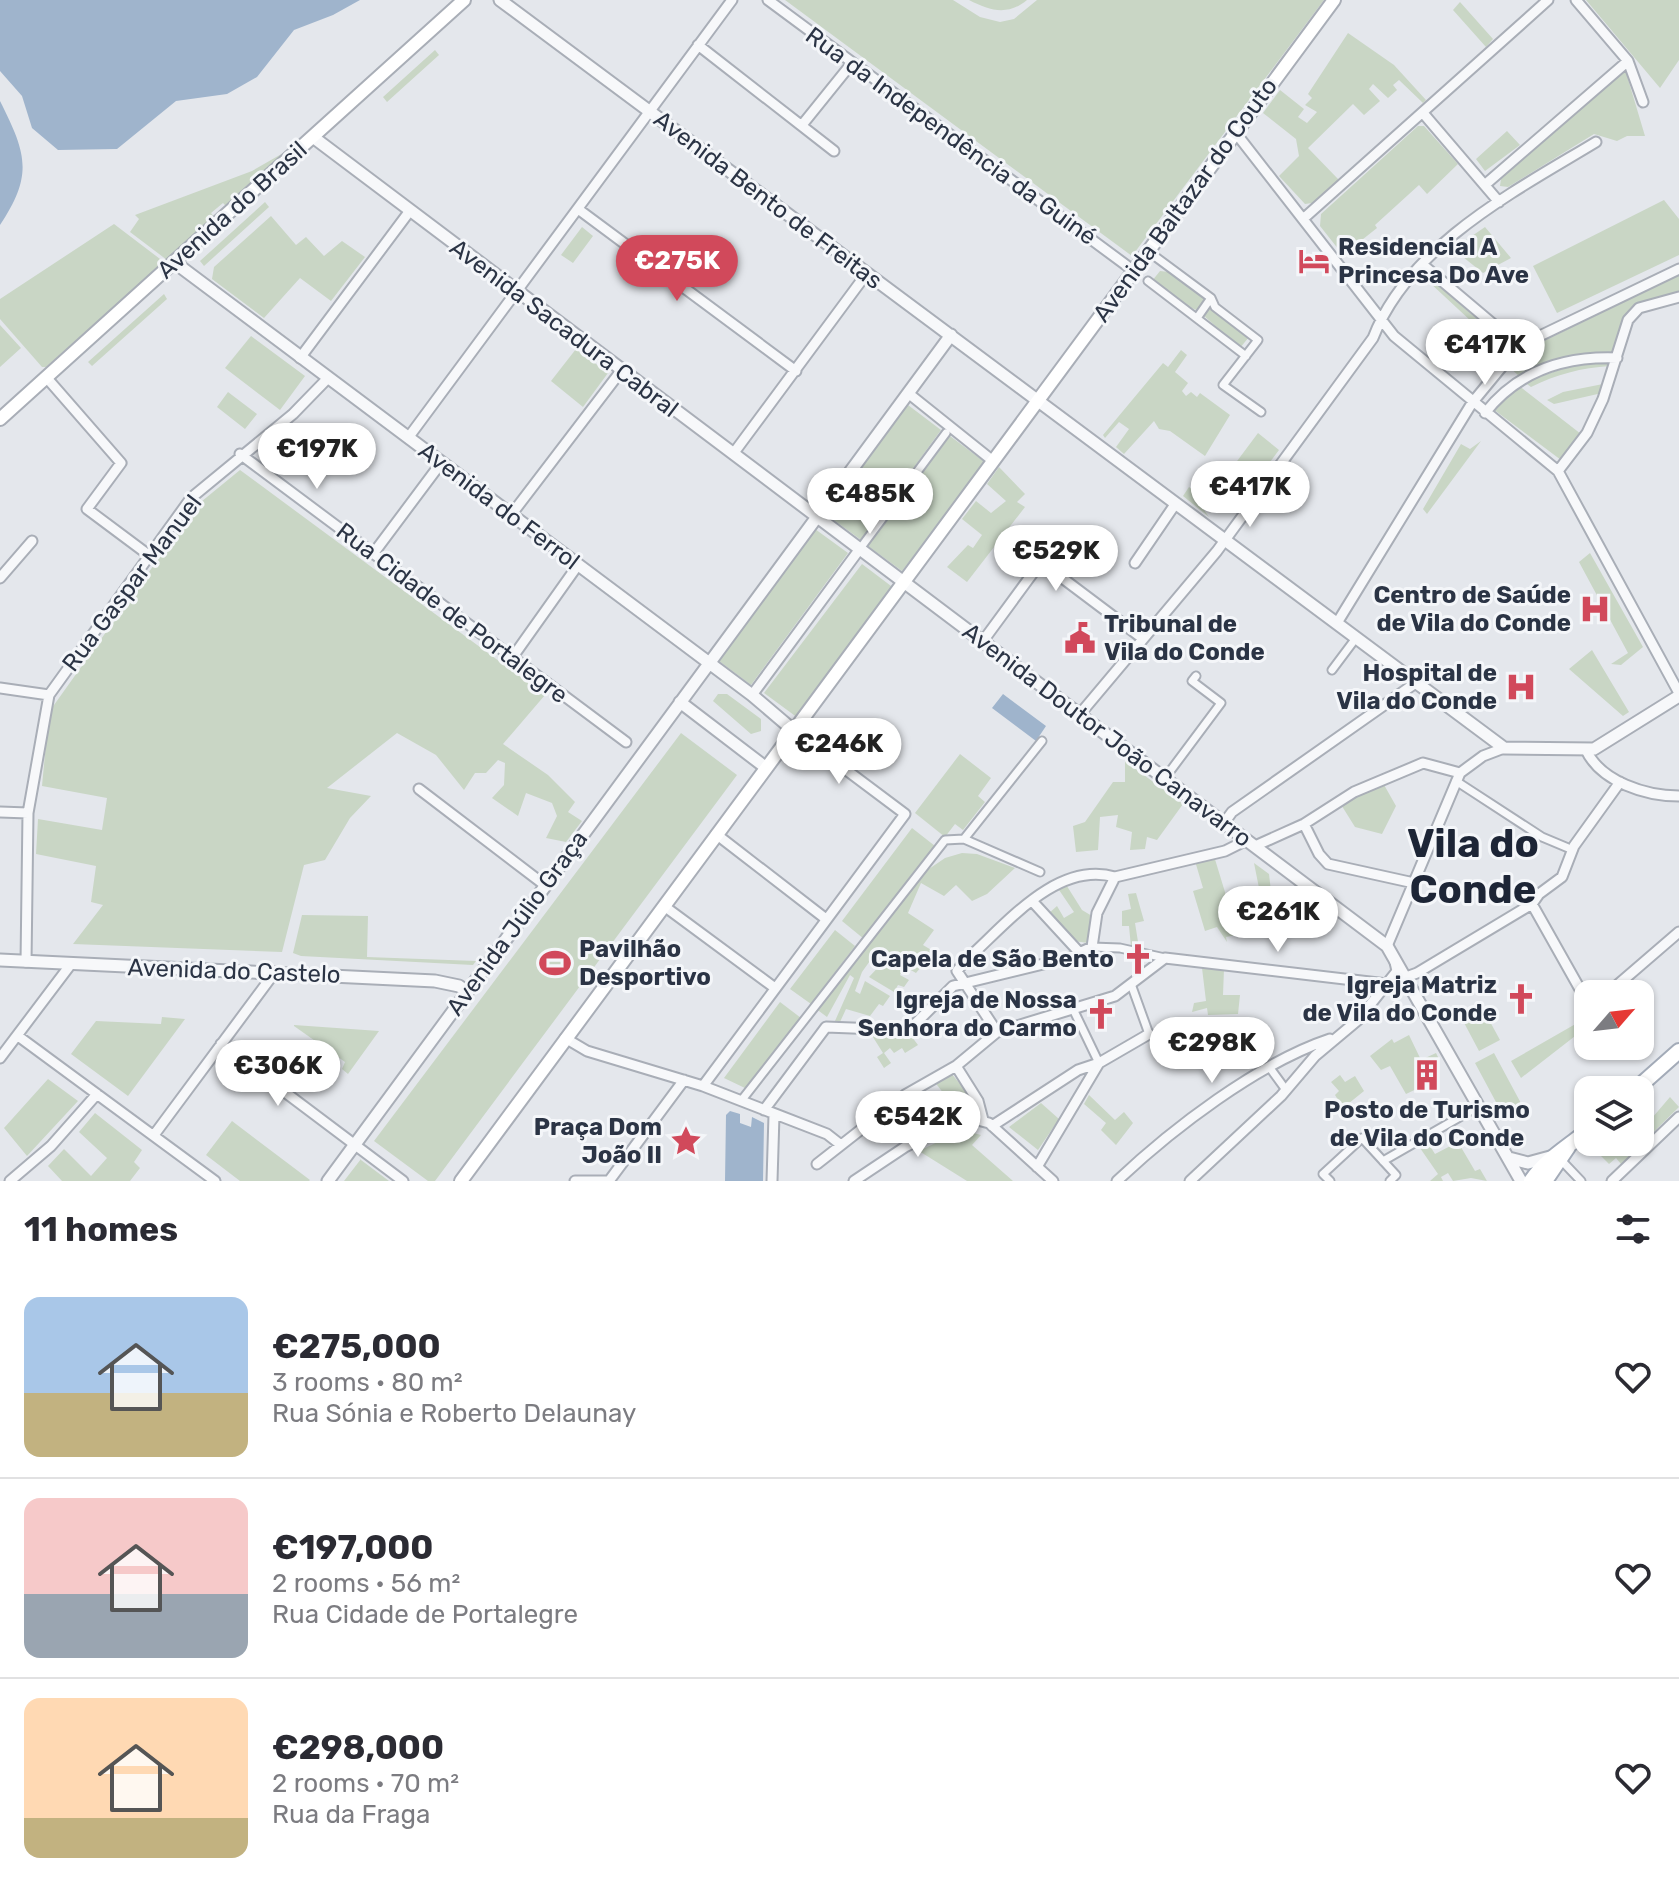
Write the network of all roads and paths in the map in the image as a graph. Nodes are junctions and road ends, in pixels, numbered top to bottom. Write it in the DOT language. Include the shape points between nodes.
graph roads {
  1 [pos="464,0"];
  2 [pos="500,0"];
  3 [pos="732,0"];
  4 [pos="768,0"];
  5 [pos="1334,0"];
  6 [pos="1548,0"];
  7 [pos="1576,0"];
  8 [pos="698,45"];
  9 [pos="1628,61"];
  10 [pos="852,63"];
  11 [pos="1643,102"];
  12 [pos="649,112"];
  13 [pos="1423,113"];
  14 [pos="802,125"];
  15 [pos="1235,132"];
  16 [pos="313,137"];
  17 [pos="1596,142"];
  18 [pos="834,151"];
  19 [pos="1487,183"];
  20 [pos="1499,202"];
  21 [pos="578,209"];
  22 [pos="409,212"];
  23 [pos="1303,219"];
  24 [pos="1149,252"];
  25 [pos="174,262"];
  26 [pos="1423,265"];
  27 [pos="1679,269"];
  28 [pos="1134,271"];
  29 [pos="867,273"];
  30 [pos="1148,281"];
  31 [pos="516,292"];
  32 [pos="1679,297"];
  33 [pos="1211,298"];
  34 [pos="1197,318"];
  35 [pos="1381,319"];
  36 [pos="951,335"];
  37 [pos="1519,346"];
  38 [pos="1246,356"];
  39 [pos="300,358"];
  40 [pos="1617,358"];
  41 [pos="621,371"];
  42 [pos="796,371"];
  43 [pos="46,377"];
  44 [pos="328,378"];
  45 [pos="908,393"];
  46 [pos="1036,400"];
  47 [pos="1472,403"];
  48 [pos="1261,412"];
  49 [pos="1485,413"];
  50 [pos="0,419"];
  51 [pos="946,433"];
  52 [pos="408,438"];
  53 [pos="240,454"];
  54 [pos="733,454"];
  55 [pos="993,461"];
  56 [pos="441,463"];
  57 [pos="1558,471"];
  58 [pos="1176,503"];
  59 [pos="511,515"];
  60 [pos="816,517"];
  61 [pos="1223,538"];
  62 [pos="32,541"];
  63 [pos="859,550"];
  64 [pos="373,554"];
  65 [pos="150,556"];
  66 [pos="1135,563"];
  67 [pos="578,565"];
  68 [pos="0,578"];
  69 [pos="902,582"];
  70 [pos="1337,623"];
  71 [pos="1142,638"];
  72 [pos="1356,638"];
  73 [pos="983,641"];
  74 [pos="512,658"];
  75 [pos="709,663"];
  76 [pos="1332,670"];
  77 [pos="1196,676"];
  78 [pos="1417,682"];
  79 [pos="0,688"];
  80 [pos="1679,694"];
  81 [pos="49,695"];
  82 [pos="752,695"];
  83 [pos="680,702"];
  84 [pos="1080,714"];
  85 [pos="793,730"];
  86 [pos="1486,736"];
  87 [pos="1042,741"];
  88 [pos="626,742"];
  89 [pos="1504,748"];
  90 [pos="1586,750"];
  91 [pos="1483,756"];
  92 [pos="765,767"];
  93 [pos="1458,777"];
  94 [pos="1165,778"];
  95 [pos="1620,782"];
  96 [pos="419,789"];
  97 [pos="1679,796"];
  98 [pos="0,812"];
  99 [pos="28,813"];
  100 [pos="1224,823"];
  101 [pos="1304,824"];
  102 [pos="716,834"];
  103 [pos="964,839"];
  104 [pos="1251,843"];
  105 [pos="1573,850"];
  106 [pos="1040,872"];
  107 [pos="1115,877"];
  108 [pos="1414,883"];
  109 [pos="546,886"];
  110 [pos="1033,902"];
  111 [pos="1532,904"];
  112 [pos="664,906"];
  113 [pos="826,919"];
  114 [pos="1679,932"];
  115 [pos="1387,946"];
  116 [pos="1092,947"];
  117 [pos="1079,952"];
  118 [pos="1165,958"];
  119 [pos="1394,959"];
  120 [pos="0,960"];
  121 [pos="26,962"];
  122 [pos="71,964"];
  123 [pos="275,972"];
  124 [pos="1405,977"];
  125 [pos="1575,980"];
  126 [pos="1623,980"];
  127 [pos="965,983"];
  128 [pos="1131,984"];
  129 [pos="1387,984"];
  130 [pos="775,988"];
  131 [pos="466,991"];
  132 [pos="1074,1011"];
  133 [pos="997,1032"];
  134 [pos="1149,1034"];
  135 [pos="18,1036"];
  136 [pos="1337,1037"];
  137 [pos="565,1038"];
  138 [pos="221,1044"];
  139 [pos="1679,1051"];
  140 [pos="0,1058"];
  141 [pos="1099,1063"];
  142 [pos="956,1066"];
  143 [pos="1270,1068"];
  144 [pos="1651,1076"];
  145 [pos="684,1080"];
  146 [pos="703,1086"];
  147 [pos="1286,1090"];
  148 [pos="97,1094"];
  149 [pos="741,1101"];
  150 [pos="1479,1106"];
  151 [pos="764,1110"];
  152 [pos="774,1115"];
  153 [pos="1679,1117"];
  154 [pos="983,1120"];
  155 [pos="992,1126"];
  156 [pos="154,1135"];
  157 [pos="1574,1142"];
  158 [pos="355,1145"];
  159 [pos="841,1145"];
  160 [pos="1560,1155"];
  161 [pos="1509,1158"];
  162 [pos="1383,1161"];
  163 [pos="817,1164"];
  164 [pos="1037,1167"];
  165 [pos="18,1179"];
  166 [pos="215,1181"];
  167 [pos="328,1181"];
  168 [pos="403,1181"];
  169 [pos="461,1181"];
  170 [pos="575,1181"];
  171 [pos="609,1181"];
  172 [pos="772,1181"];
  173 [pos="854,1181"];
  174 [pos="1053,1181"];
  175 [pos="1117,1181"];
  176 [pos="1190,1181"];
  177 [pos="1330,1181"];
  178 [pos="1390,1181"];
  179 [pos="1533,1181"];
  180 [pos="1581,1181"];
  181 [pos="1612,1181"];
  1 -- 16 [label="main road, Avenida do Brasil"];
  2 -- 12 [label="street, Avenida Bento de Freitas"];
  3 -- 8 [label="street"];
  4 -- 10 [label="street, Rua da Independência da Guiné"];
  5 -- 15 [label="main road, Avenida Baltazar do Couto"];
  6 -- 13 [label="street"];
  7 -- 9 [label="street"];
  8 -- 12 [label="street"];
  8 -- 14 [label="street"];
  9 -- 11 [label="street"];
  9 -- 19 [label="street"];
  10 -- 14 [label="street"];
  10 -- 28 [label="street, Rua da Independência da Guiné"];
  12 -- 21 [label="street"];
  12 -- 29 [label="street, Avenida Bento de Freitas"];
  13 -- 19 [label="street"];
  13 -- 23 [label="street"];
  14 -- 18 [label="street"];
  15 -- 23 [label="street"];
  15 -- 24 [label="main road, Avenida Baltazar do Couto"];
  16 -- 22 [label="street, Avenida Sacadura Cabral"];
  16 -- 25 [label="main road, Avenida do Brasil"];
  17 -- 20 [label="street"];
  19 -- 20 [label="street"];
  20 -- 26 [label="street" via="1440,243"];
  21 -- 31 [label="street"];
  21 -- 42 [label="street"];
  22 -- 31 [label="street, Avenida Sacadura Cabral"];
  22 -- 39 [label="street"];
  23 -- 35 [label="street"];
  24 -- 28 [label="main road, Avenida Baltazar do Couto"];
  24 -- 33 [label="street"];
  25 -- 39 [label="street, Avenida do Ferrol"];
  25 -- 43 [label="main road, Avenida do Brasil"];
  26 -- 35 [label="street"];
  26 -- 37 [label="street"];
  27 -- 37 [label="street"];
  28 -- 46 [label="main road, Avenida Baltazar do Couto"];
  29 -- 36 [label="street, Avenida Bento de Freitas"];
  29 -- 42 [label="street"];
  30 -- 34 [label="street, Avenida Baltazar do Couto"];
  31 -- 41 [label="street, Avenida Sacadura Cabral"];
  31 -- 52 [label="street"];
  32 -- 40 [label="street" via="1639,308 1628,320"];
  33 -- 34 [label="street"];
  33 -- 38 [label="street" via="1215,307 1258,340"];
  34 -- 38 [label="street, Avenida Baltazar do Couto"];
  35 -- 47 [label="street"];
  35 -- 61 [label="street" via="1373,338"];
  36 -- 45 [label="street, Avenida Júlio Graça"];
  36 -- 46 [label="street, Avenida Bento de Freitas"];
  37 -- 47 [label="street"];
  38 -- 48 [label="street" via="1223,385"];
  39 -- 44 [label="street, Avenida do Ferrol"];
  40 -- 49 [label="street" via="1589,357 1536,371"];
  40 -- 57 [label="street" via="1587,433"];
  41 -- 54 [label="street, Avenida Sacadura Cabral"];
  41 -- 59 [label="street"];
  42 -- 54 [label="street"];
  43 -- 50 [label="main road, Avenida do Brasil"];
  43 -- 65 [label="street" via="121,463 87,509"];
  44 -- 52 [label="street, Avenida do Ferrol"];
  44 -- 53 [label="street, Rua Gaspar Manuel" via="293,414"];
  45 -- 55 [label="street"];
  45 -- 60 [label="street, Avenida Júlio Graça"];
  46 -- 55 [label="main road"];
  46 -- 58 [label="street, Avenida Bento de Freitas"];
  47 -- 49 [label="street"];
  47 -- 70 [label="street"];
  49 -- 57 [label="street"];
  51 -- 63 [label="street"];
  52 -- 56 [label="street, Avenida do Ferrol"];
  53 -- 64 [label="street, Rua Cidade de Portalegre"];
  53 -- 65 [label="street, Rua Gaspar Manuel" via="191,498"];
  54 -- 60 [label="street, Avenida Sacadura Cabral"];
  55 -- 69 [label="main road"];
  56 -- 59 [label="street, Avenida do Ferrol"];
  56 -- 64 [label="street"];
  57 -- 80 [label="street"];
  58 -- 61 [label="street, Avenida Bento de Freitas"];
  58 -- 66 [label="street"];
  59 -- 67 [label="street, Avenida do Ferrol"];
  60 -- 63 [label="street"];
  60 -- 75 [label="street, Avenida Júlio Graça"];
  61 -- 70 [label="street, Avenida Bento de Freitas"];
  61 -- 71 [label="street"];
  62 -- 68 [label="street"];
  63 -- 69 [label="street"];
  63 -- 82 [label="street"];
  64 -- 74 [label="street, Rua Cidade de Portalegre"];
  65 -- 81 [label="street, Rua Gaspar Manuel"];
  67 -- 74 [label="street"];
  67 -- 75 [label="street, Avenida do Ferrol"];
  69 -- 73 [label="street, Avenida Doutor João Canavarro"];
  69 -- 85 [label="main road"];
  70 -- 72 [label="street, Avenida Bento de Freitas"];
  71 -- 73 [label="street" via="1045,565 1038,566"];
  71 -- 84 [label="street"];
  72 -- 76 [label="street"];
  72 -- 78 [label="street, Avenida Bento de Freitas"];
  73 -- 84 [label="street, Avenida Doutor João Canavarro"];
  74 -- 88 [label="street, Rua Cidade de Portalegre"];
  75 -- 82 [label="street"];
  75 -- 83 [label="street, Avenida Júlio Graça"];
  77 -- 94 [label="street" via="1192,681 1221,703"];
  78 -- 86 [label="street, Avenida Bento de Freitas"];
  78 -- 100 [label="street" via="1232,812"];
  79 -- 81 [label="street"];
  80 -- 90 [label="street" via="1603,746"];
  81 -- 99 [label="street"];
  82 -- 85 [label="street"];
  83 -- 92 [label="street"];
  83 -- 109 [label="street, Avenida Júlio Graça"];
  84 -- 94 [label="street, Avenida Doutor João Canavarro"];
  85 -- 92 [label="main road"];
  85 -- 113 [label="street" via="905,814"];
  86 -- 89 [label="street, Avenida Bento de Freitas"];
  86 -- 91 [label="street"];
  87 -- 103 [label="street"];
  89 -- 90 [label="street"];
  89 -- 91 [label="street"];
  90 -- 95 [label="street" via="1595,765"];
  91 -- 93 [label="street"];
  92 -- 102 [label="main road"];
  93 -- 101 [label="street" via="1423,763 1354,792"];
  93 -- 105 [label="street" via="1542,837"];
  93 -- 108 [label="street"];
  94 -- 100 [label="street, Avenida Doutor João Canavarro"];
  95 -- 97 [label="street" via="1657,795"];
  95 -- 105 [label="street"];
  96 -- 109 [label="street"];
  98 -- 99 [label="street"];
  99 -- 121 [label="street"];
  100 -- 104 [label="street, Avenida Doutor João Canavarro"];
  101 -- 104 [label="street"];
  101 -- 108 [label="street" via="1328,864"];
  102 -- 112 [label="main road"];
  102 -- 113 [label="street"];
  103 -- 106 [label="street"];
  103 -- 149 [label="street" via="945,840"];
  104 -- 107 [label="street"];
  104 -- 115 [label="street, Avenida Doutor João Canavarro"];
  105 -- 111 [label="street" via="1559,882"];
  107 -- 110 [label="street" via="1065,878"];
  107 -- 116 [label="street" via="1097,913"];
  108 -- 115 [label="street"];
  109 -- 131 [label="street, Avenida Júlio Graça"];
  110 -- 117 [label="street"];
  110 -- 127 [label="street" via="964,962 957,971"];
  111 -- 124 [label="street"];
  111 -- 125 [label="street"];
  112 -- 130 [label="street"];
  112 -- 137 [label="main road"];
  113 -- 130 [label="street"];
  114 -- 126 [label="street"];
  115 -- 119 [label="street"];
  116 -- 117 [label="street"];
  116 -- 118 [label="street"];
  117 -- 127 [label="street"];
  118 -- 128 [label="street"];
  118 -- 129 [label="street"];
  119 -- 124 [label="street"];
  119 -- 129 [label="street" via="1397,971"];
  120 -- 121 [label="street, Avenida do Castelo"];
  121 -- 122 [label="street, Avenida do Castelo"];
  122 -- 123 [label="street, Avenida do Castelo"];
  122 -- 135 [label="street"];
  123 -- 131 [label="street, Avenida do Castelo" via="435,981"];
  123 -- 138 [label="street"];
  124 -- 129 [label="street"];
  124 -- 150 [label="street"];
  127 -- 133 [label="street"];
  127 -- 151 [label="street" via="953,986 904,1030 826,1027"];
  128 -- 132 [label="street"];
  128 -- 134 [label="street"];
  129 -- 136 [label="street"];
  130 -- 146 [label="street"];
  131 -- 158 [label="street, Avenida Júlio Graça"];
  132 -- 133 [label="street"];
  132 -- 141 [label="street"];
  133 -- 142 [label="street"];
  134 -- 141 [label="street"];
  135 -- 140 [label="street"];
  135 -- 148 [label="street"];
  136 -- 143 [label="street"];
  136 -- 147 [label="street"];
  137 -- 145 [label="street" via="587,1051"];
  137 -- 169 [label="main road"];
  138 -- 156 [label="street"];
  138 -- 158 [label="street"];
  139 -- 144 [label="main road"];
  141 -- 155 [label="street" via="1078,1070"];
  141 -- 164 [label="street"];
  142 -- 154 [label="street" via="978,1101"];
  142 -- 159 [label="street" via="905,1095"];
  143 -- 147 [label="street"];
  143 -- 175 [label="street" via="1188,1121"];
  145 -- 146 [label="street"];
  145 -- 171 [label="street"];
  146 -- 149 [label="street"];
  147 -- 176 [label="street"];
  148 -- 156 [label="street"];
  148 -- 165 [label="street"];
  149 -- 151 [label="street"];
  150 -- 161 [label="street"];
  150 -- 162 [label="street"];
  151 -- 152 [label="street"];
  152 -- 159 [label="street" via="827,1134"];
  152 -- 172 [label="street"];
  153 -- 181 [label="street"];
  154 -- 155 [label="street"];
  154 -- 173 [label="street" via="954,1120"];
  155 -- 164 [label="street"];
  156 -- 166 [label="street"];
  157 -- 160 [label="main road"];
  158 -- 167 [label="street, Avenida Júlio Graça"];
  158 -- 168 [label="street"];
  159 -- 163 [label="street"];
  160 -- 161 [label="street" via="1528,1163"];
  160 -- 179 [label="main road"];
  160 -- 180 [label="street"];
  161 -- 179 [label="street"];
  162 -- 177 [label="street" via="1362,1138 1323,1174"];
  162 -- 178 [label="street" via="1396,1175"];
  164 -- 174 [label="street"];
  170 -- 171 [label="street"];
}
